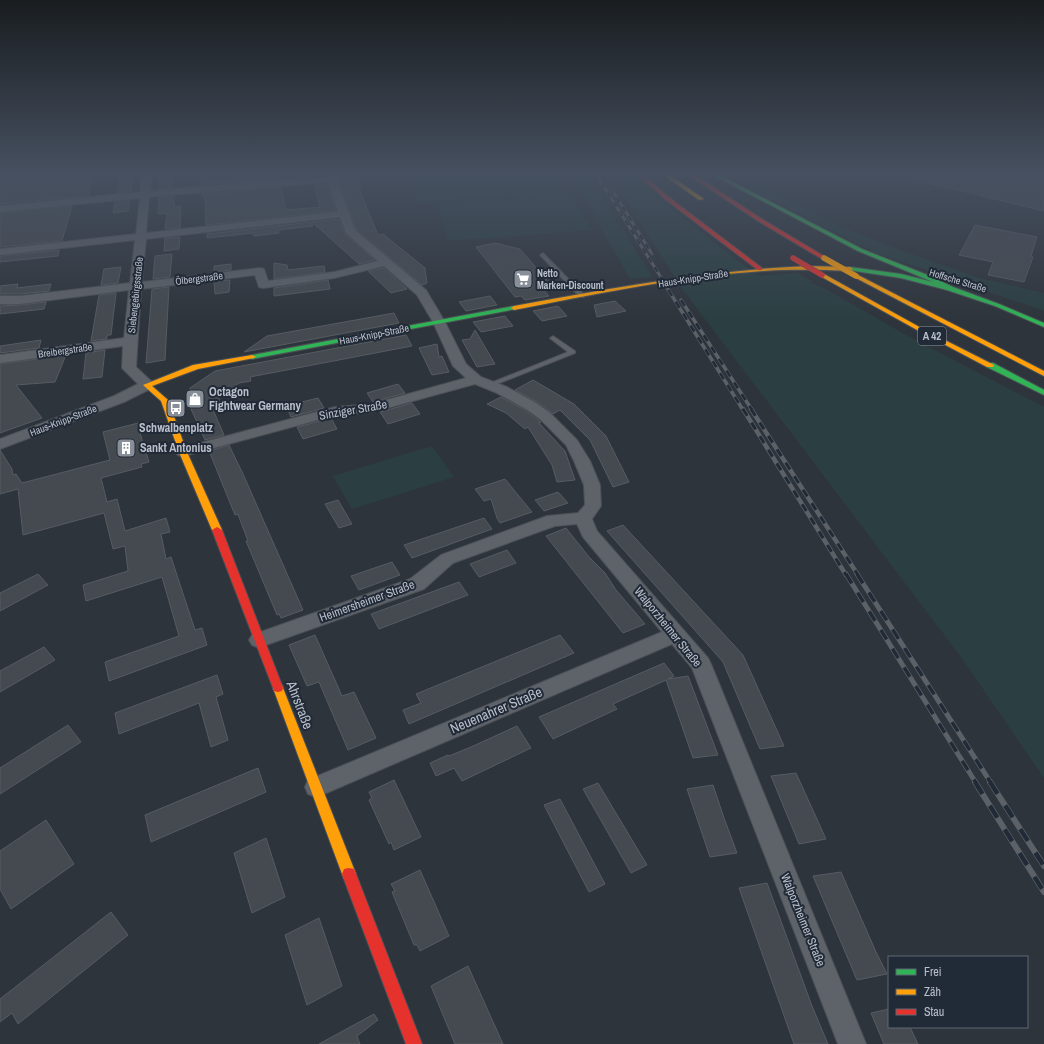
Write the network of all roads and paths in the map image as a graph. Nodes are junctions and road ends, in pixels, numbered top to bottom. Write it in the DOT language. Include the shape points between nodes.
graph roads {
  1 [pos="143,223"];
  2 [pos="263,223"];
  3 [pos="347,223"];
  4 [pos="699,223"];
  5 [pos="764,223"];
  6 [pos="807,223"];
  7 [pos="141,236"];
  8 [pos="859,250"];
  9 [pos="0,252"];
  10 [pos="543,255"];
  11 [pos="790,256"];
  12 [pos="386,262"];
  13 [pos="760,269"];
  14 [pos="858,273"];
  15 [pos="136,286"];
  16 [pos="950,288"];
  17 [pos="582,296"];
  18 [pos="0,300"];
  19 [pos="439,322"];
  20 [pos="1044,325"];
  21 [pos="553,338"];
  22 [pos="130,341"];
  23 [pos="0,359"];
  24 [pos="1044,374"];
  25 [pos="483,383"];
  26 [pos="146,385"];
  27 [pos="1044,393"];
  28 [pos="0,444"];
  29 [pos="183,452"];
  30 [pos="583,518"];
  31 [pos="676,634"];
  32 [pos="260,640"];
  33 [pos="316,787"];
  34 [pos="414,1044"];
  35 [pos="852,1044"];
  1 -- 7 [label="street, Siebengebirgsstraße"];
  2 -- 7 [label="street"];
  3 -- 12 [label="street" via="350,231"];
  4 -- 13 [label="main road"];
  5 -- 14 [label="main road, A 42, bridge" via="824,258"];
  6 -- 8 [label="main road"];
  7 -- 9 [label="street"];
  7 -- 15 [label="street, Siebengebirgsstraße"];
  8 -- 14 [label="main road" via="871,260 869,265"];
  8 -- 16 [label="main road" via="932,278"];
  10 -- 17 [label="lane"];
  11 -- 27 [label="main road, A 42, bridge" via="927,333"];
  12 -- 15 [label="street, Ölbergstraße" via="334,275 263,285 260,272"];
  12 -- 19 [label="street" via="422,293"];
  13 -- 14 [label="main road, Haus-Knipp-Straße" via="815,268"];
  13 -- 17 [label="main road, Haus-Knipp-Straße"];
  14 -- 16 [label="main road, Hoffsche Straße" via="899,275"];
  14 -- 24 [label="main road, A 42" via="938,320"];
  15 -- 18 [label="street, Ölbergstraße" via="20,300"];
  15 -- 22 [label="street, Siebengebirgsstraße"];
  16 -- 20 [label="main road, Hoffsche Straße" via="996,303"];
  17 -- 19 [label="main road, Haus-Knipp-Straße"];
  19 -- 25 [label="street" via="460,366"];
  19 -- 26 [label="main road, Haus-Knipp-Straße" via="196,368"];
  21 -- 25 [label="lane" via="572,352"];
  22 -- 23 [label="street, Breibergstraße"];
  22 -- 26 [label="street, Siebengebirgsstraße" via="129,368"];
  25 -- 29 [label="street, Sinziger Straße" via="373,408 335,411"];
  25 -- 30 [label="street" via="502,390 546,416 572,443 592,485 593,506"];
  26 -- 28 [label="street, Haus-Knipp-Straße" via="119,399"];
  26 -- 29 [label="main road, Ahrstraße" via="164,400"];
  29 -- 32 [label="main road, Ahrstraße" via="219,534"];
  30 -- 31 [label="street, Walporzheimer Straße" via="589,533"];
  30 -- 32 [label="street, Heimersheimer Straße" via="553,520 446,559 417,584"];
  31 -- 33 [label="street, Neuenahrer Straße"];
  31 -- 35 [label="street, Walporzheimer Straße" via="701,664"];
  32 -- 33 [label="main road, Ahrstraße"];
  33 -- 34 [label="main road, Ahrstraße"];
}
